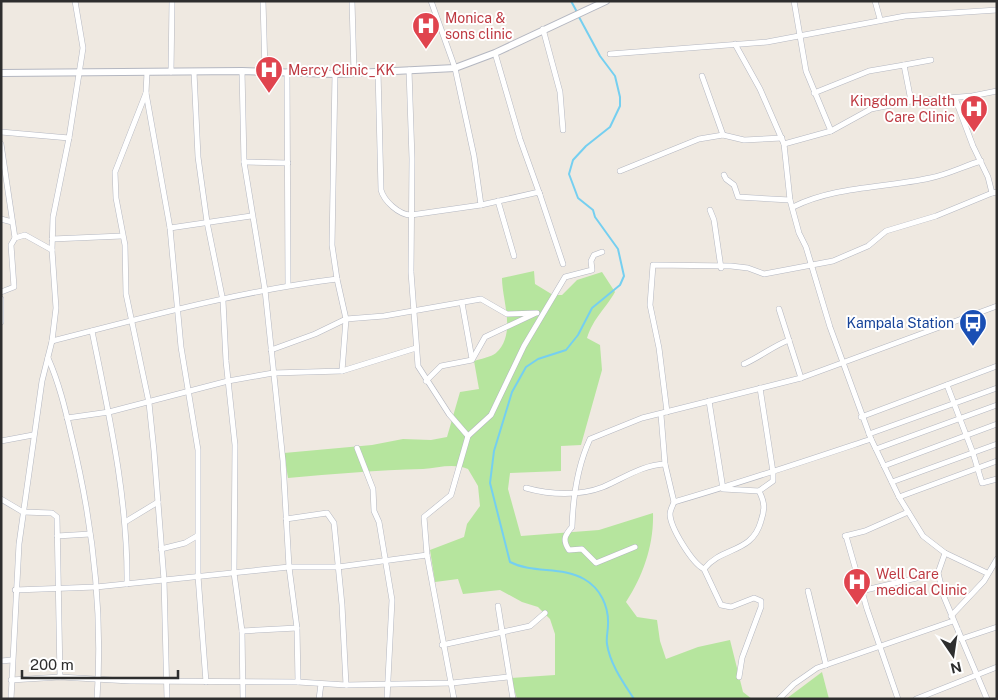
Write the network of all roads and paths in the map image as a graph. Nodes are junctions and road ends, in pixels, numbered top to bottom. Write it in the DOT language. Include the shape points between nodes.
graph roads {
  1 [pos="75,1"];
  2 [pos="172,1"];
  3 [pos="262,1"];
  4 [pos="352,1"];
  5 [pos="431,1"];
  6 [pos="606,1"];
  7 [pos="794,1"];
  8 [pos="875,1"];
  9 [pos="997,10"];
  10 [pos="880,20"];
  11 [pos="543,29"];
  12 [pos="801,37"];
  13 [pos="735,44"];
  14 [pos="495,52"];
  15 [pos="610,54"];
  16 [pos="931,60"];
  17 [pos="904,65"];
  18 [pos="455,68"];
  19 [pos="409,70"];
  20 [pos="242,71"];
  21 [pos="378,71"];
  22 [pos="147,72"];
  23 [pos="172,72"];
  24 [pos="194,72"];
  25 [pos="265,72"];
  26 [pos="287,72"];
  27 [pos="1,73"];
  28 [pos="354,73"];
  29 [pos="79,74"];
  30 [pos="335,74"];
  31 [pos="702,76"];
  32 [pos="997,91"];
  33 [pos="146,93"];
  34 [pos="814,93"];
  35 [pos="955,98"];
  36 [pos="911,101"];
  37 [pos="563,130"];
  38 [pos="831,131"];
  39 [pos="1,132"];
  40 [pos="723,135"];
  41 [pos="69,138"];
  42 [pos="783,141"];
  43 [pos="1,144"];
  44 [pos="981,161"];
  45 [pos="244,162"];
  46 [pos="288,163"];
  47 [pos="620,170"];
  48 [pos="724,175"];
  49 [pos="539,192"];
  50 [pos="995,192"];
  51 [pos="790,200"];
  52 [pos="498,201"];
  53 [pos="481,205"];
  54 [pos="793,207"];
  55 [pos="710,210"];
  56 [pos="411,215"];
  57 [pos="251,216"];
  58 [pos="546,218"];
  59 [pos="1,219"];
  60 [pos="12,222"];
  61 [pos="208,222"];
  62 [pos="170,228"];
  63 [pos="122,236"];
  64 [pos="15,238"];
  65 [pos="52,239"];
  66 [pos="52,250"];
  67 [pos="602,252"];
  68 [pos="514,256"];
  69 [pos="563,264"];
  70 [pos="812,265"];
  71 [pos="721,268"];
  72 [pos="337,279"];
  73 [pos="288,285"];
  74 [pos="265,290"];
  75 [pos="1,292"];
  76 [pos="1,299"];
  77 [pos="223,301"];
  78 [pos="462,303"];
  79 [pos="997,306"];
  80 [pos="546,308"];
  81 [pos="177,309"];
  82 [pos="779,309"];
  83 [pos="413,311"];
  84 [pos="537,313"];
  85 [pos="346,319"];
  86 [pos="134,320"];
  87 [pos="1,322"];
  88 [pos="92,331"];
  89 [pos="789,340"];
  90 [pos="52,341"];
  91 [pos="416,348"];
  92 [pos="271,350"];
  93 [pos="48,357"];
  94 [pos="472,360"];
  95 [pos="842,362"];
  96 [pos="744,364"];
  97 [pos="997,366"];
  98 [pos="342,371"];
  99 [pos="274,373"];
  100 [pos="801,378"];
  101 [pos="426,380"];
  102 [pos="228,381"];
  103 [pos="947,385"];
  104 [pos="760,388"];
  105 [pos="997,388"];
  106 [pos="187,391"];
  107 [pos="710,401"];
  108 [pos="149,403"];
  109 [pos="954,403"];
  110 [pos="997,404"];
  111 [pos="109,412"];
  112 [pos="667,412"];
  113 [pos="660,415"];
  114 [pos="862,417"];
  115 [pos="67,418"];
  116 [pos="959,418"];
  117 [pos="997,424"];
  118 [pos="33,435"];
  119 [pos="966,435"];
  120 [pos="468,436"];
  121 [pos="870,436"];
  122 [pos="1,441"];
  123 [pos="997,444"];
  124 [pos="357,448"];
  125 [pos="876,449"];
  126 [pos="973,452"];
  127 [pos="997,461"];
  128 [pos="665,464"];
  129 [pos="884,466"];
  130 [pos="978,468"];
  131 [pos="773,472"];
  132 [pos="997,478"];
  133 [pos="892,482"];
  134 [pos="526,488"];
  135 [pos="723,488"];
  136 [pos="759,491"];
  137 [pos="575,493"];
  138 [pos="899,497"];
  139 [pos="1,499"];
  140 [pos="158,502"];
  141 [pos="674,502"];
  142 [pos="23,512"];
  143 [pos="908,512"];
  144 [pos="286,519"];
  145 [pos="125,522"];
  146 [pos="90,534"];
  147 [pos="57,536"];
  148 [pos="197,536"];
  149 [pos="635,547"];
  150 [pos="161,549"];
  151 [pos="945,553"];
  152 [pos="427,555"];
  153 [pos="997,559"];
  154 [pos="385,560"];
  155 [pos="289,567"];
  156 [pos="338,567"];
  157 [pos="704,569"];
  158 [pos="234,573"];
  159 [pos="938,573"];
  160 [pos="987,573"];
  161 [pos="198,576"];
  162 [pos="164,580"];
  163 [pos="127,584"];
  164 [pos="96,587"];
  165 [pos="58,589"];
  166 [pos="15,590"];
  167 [pos="808,591"];
  168 [pos="861,591"];
  169 [pos="498,606"];
  170 [pos="545,613"];
  171 [pos="952,618"];
  172 [pos="997,627"];
  173 [pos="297,628"];
  174 [pos="242,631"];
  175 [pos="501,632"];
  176 [pos="961,639"];
  177 [pos="442,645"];
  178 [pos="880,647"];
  179 [pos="12,660"];
  180 [pos="1,661"];
  181 [pos="826,665"];
  182 [pos="997,667"];
  183 [pos="978,674"];
  184 [pos="739,676"];
  185 [pos="60,677"];
  186 [pos="508,677"];
  187 [pos="99,679"];
  188 [pos="11,680"];
  189 [pos="167,681"];
  190 [pos="206,682"];
  191 [pos="244,682"];
  192 [pos="298,682"];
  193 [pos="452,683"];
  194 [pos="321,684"];
  195 [pos="389,684"];
  196 [pos="346,685"];
  197 [pos="10,699"];
  198 [pos="98,699"];
  199 [pos="167,699"];
  200 [pos="243,699"];
  201 [pos="319,699"];
  202 [pos="387,699"];
  203 [pos="454,699"];
  204 [pos="513,699"];
  205 [pos="779,699"];
  206 [pos="898,699"];
  207 [pos="916,699"];
  208 [pos="987,699"];
  1 -- 29 [label="street" via="83,48"];
  2 -- 23 [label="street"];
  3 -- 25 [label="street"];
  4 -- 28 [label="street"];
  5 -- 18 [label="street"];
  6 -- 11 [label="street"];
  7 -- 12 [label="street"];
  8 -- 10 [label="street"];
  9 -- 10 [label="street"];
  10 -- 12 [label="street"];
  11 -- 14 [label="street"];
  11 -- 37 [label="street" via="560,92"];
  12 -- 13 [label="street"];
  12 -- 34 [label="street" via="806,71"];
  13 -- 15 [label="street"];
  13 -- 42 [label="street"];
  14 -- 18 [label="street"];
  14 -- 49 [label="street"];
  16 -- 17 [label="street"];
  17 -- 34 [label="street" via="868,71"];
  17 -- 36 [label="street"];
  18 -- 19 [label="street"];
  18 -- 53 [label="street"];
  19 -- 21 [label="street"];
  19 -- 56 [label="street"];
  20 -- 24 [label="street"];
  20 -- 25 [label="street"];
  20 -- 45 [label="street"];
  21 -- 28 [label="street"];
  21 -- 56 [label="street" via="381,190 392,205 405,215"];
  22 -- 23 [label="street"];
  22 -- 29 [label="street"];
  22 -- 33 [label="street"];
  23 -- 24 [label="street"];
  24 -- 61 [label="street" via="198,157"];
  25 -- 26 [label="street"];
  26 -- 30 [label="street"];
  26 -- 46 [label="street"];
  27 -- 29 [label="street"];
  28 -- 30 [label="street"];
  29 -- 41 [label="street"];
  30 -- 72 [label="street" via="332,245"];
  31 -- 40 [label="street"];
  32 -- 35 [label="street"];
  33 -- 62 [label="street"];
  33 -- 63 [label="street" via="115,172"];
  34 -- 38 [label="street"];
  35 -- 36 [label="street"];
  35 -- 44 [label="street" via="972,146"];
  36 -- 38 [label="street" via="871,109"];
  38 -- 42 [label="street"];
  39 -- 41 [label="street"];
  40 -- 42 [label="street" via="744,140"];
  40 -- 47 [label="street" via="699,139"];
  41 -- 65 [label="street" via="53,217"];
  42 -- 51 [label="street"];
  43 -- 60 [label="street"];
  44 -- 50 [label="street"];
  44 -- 54 [label="street" via="931,178 854,189 818,197"];
  45 -- 46 [label="street"];
  45 -- 57 [label="street"];
  46 -- 73 [label="street"];
  48 -- 51 [label="street" via="734,184 738,197"];
  49 -- 52 [label="street"];
  49 -- 58 [label="street"];
  49 -- 69 [label="street"];
  50 -- 70 [label="street" via="936,216 886,231 868,246 833,261"];
  51 -- 54 [label="street"];
  52 -- 53 [label="street"];
  52 -- 68 [label="street"];
  53 -- 56 [label="street"];
  54 -- 70 [label="street"];
  55 -- 71 [label="street"];
  56 -- 83 [label="street"];
  57 -- 61 [label="street"];
  57 -- 74 [label="street"];
  59 -- 60 [label="street"];
  60 -- 64 [label="street"];
  61 -- 62 [label="street"];
  61 -- 77 [label="street"];
  62 -- 81 [label="street"];
  63 -- 65 [label="street"];
  63 -- 86 [label="street" via="126,294"];
  64 -- 66 [label="street" via="25,235"];
  64 -- 75 [label="street" via="11,245 14,287"];
  65 -- 66 [label="street"];
  66 -- 90 [label="street" via="56,308"];
  67 -- 80 [label="street" via="594,255 592,270 565,277"];
  70 -- 71 [label="street" via="764,274 748,268"];
  70 -- 95 [label="street"];
  71 -- 112 [label="street" via="653,266 650,304"];
  72 -- 73 [label="street"];
  72 -- 85 [label="street"];
  73 -- 74 [label="street"];
  74 -- 77 [label="street"];
  74 -- 92 [label="street"];
  76 -- 87 [label="street"];
  77 -- 81 [label="street"];
  77 -- 102 [label="street"];
  78 -- 83 [label="street"];
  78 -- 84 [label="street" via="481,299 507,314"];
  78 -- 94 [label="street"];
  79 -- 95 [label="street"];
  80 -- 84 [label="street"];
  80 -- 120 [label="street" via="491,415"];
  81 -- 86 [label="street"];
  81 -- 106 [label="street"];
  82 -- 89 [label="street"];
  83 -- 85 [label="street"];
  83 -- 91 [label="street"];
  84 -- 94 [label="street" via="485,337"];
  85 -- 92 [label="street"];
  85 -- 98 [label="street"];
  86 -- 88 [label="street"];
  86 -- 108 [label="street"];
  88 -- 90 [label="street"];
  88 -- 111 [label="street"];
  89 -- 96 [label="street"];
  89 -- 100 [label="street"];
  90 -- 93 [label="street"];
  91 -- 98 [label="street"];
  91 -- 101 [label="street" via="418,366"];
  92 -- 99 [label="street"];
  93 -- 115 [label="street" via="59,383"];
  93 -- 118 [label="street"];
  94 -- 101 [label="street" via="441,366"];
  95 -- 100 [label="street"];
  95 -- 114 [label="street"];
  97 -- 103 [label="street"];
  98 -- 99 [label="street"];
  99 -- 102 [label="street"];
  99 -- 144 [label="street"];
  100 -- 104 [label="street"];
  101 -- 120 [label="street"];
  102 -- 106 [label="street"];
  102 -- 158 [label="street" via="236,465"];
  103 -- 109 [label="street"];
  103 -- 114 [label="street"];
  104 -- 107 [label="street"];
  104 -- 131 [label="street"];
  105 -- 109 [label="street"];
  106 -- 108 [label="street"];
  106 -- 148 [label="street" via="198,450"];
  107 -- 112 [label="street"];
  107 -- 135 [label="street"];
  108 -- 111 [label="street"];
  108 -- 140 [label="street"];
  109 -- 116 [label="street"];
  109 -- 121 [label="street"];
  110 -- 116 [label="street"];
  111 -- 115 [label="street"];
  111 -- 145 [label="street"];
  112 -- 113 [label="street"];
  113 -- 128 [label="street"];
  113 -- 137 [label="street" via="642,418 590,439 581,458"];
  114 -- 121 [label="street"];
  115 -- 146 [label="street"];
  116 -- 119 [label="street"];
  116 -- 125 [label="street"];
  117 -- 119 [label="street"];
  118 -- 122 [label="street"];
  118 -- 142 [label="street"];
  119 -- 126 [label="street"];
  119 -- 129 [label="street"];
  120 -- 152 [label="street" via="450,495 424,517"];
  121 -- 125 [label="street"];
  121 -- 131 [label="street"];
  123 -- 126 [label="street"];
  124 -- 154 [label="street" via="373,492"];
  125 -- 129 [label="street"];
  126 -- 130 [label="street"];
  126 -- 133 [label="street"];
  127 -- 130 [label="street"];
  128 -- 137 [label="street" via="646,466 600,488"];
  128 -- 141 [label="street"];
  129 -- 133 [label="street"];
  130 -- 132 [label="street" via="982,483"];
  130 -- 138 [label="street"];
  131 -- 135 [label="street"];
  131 -- 136 [label="street" via="773,481"];
  133 -- 138 [label="street"];
  134 -- 137 [label="street" via="548,493"];
  135 -- 136 [label="street"];
  135 -- 141 [label="street"];
  136 -- 157 [label="street" via="765,509 756,535 750,542 713,559"];
  137 -- 149 [label="street" via="572,527 565,537 569,550 582,549 596,564"];
  138 -- 143 [label="street"];
  139 -- 142 [label="street"];
  140 -- 145 [label="street"];
  140 -- 150 [label="street"];
  141 -- 157 [label="street" via="670,514 679,538 698,566"];
  142 -- 147 [label="street" via="54,515"];
  142 -- 166 [label="street"];
  143 -- 151 [label="street" via="924,536"];
  143 -- 168 [label="street" via="845,536"];
  144 -- 155 [label="street"];
  144 -- 156 [label="street" via="321,513 331,516"];
  145 -- 163 [label="street"];
  146 -- 147 [label="street"];
  146 -- 164 [label="street"];
  147 -- 165 [label="street"];
  148 -- 150 [label="street" via="185,543"];
  148 -- 161 [label="street"];
  150 -- 162 [label="street"];
  151 -- 159 [label="street"];
  151 -- 160 [label="street"];
  152 -- 154 [label="street"];
  152 -- 177 [label="street"];
  153 -- 160 [label="street"];
  154 -- 156 [label="street"];
  154 -- 195 [label="street" via="392,600"];
  155 -- 156 [label="street"];
  155 -- 158 [label="street"];
  155 -- 173 [label="street"];
  156 -- 196 [label="street"];
  157 -- 184 [label="street" via="721,605 731,607 754,598 761,601"];
  158 -- 161 [label="street"];
  158 -- 174 [label="street"];
  159 -- 168 [label="street"];
  159 -- 171 [label="street"];
  160 -- 171 [label="street"];
  161 -- 162 [label="street"];
  161 -- 190 [label="street"];
  162 -- 163 [label="street"];
  162 -- 189 [label="street"];
  163 -- 164 [label="street"];
  164 -- 165 [label="street"];
  164 -- 187 [label="street"];
  165 -- 166 [label="street"];
  165 -- 185 [label="street"];
  166 -- 179 [label="street"];
  167 -- 181 [label="street"];
  168 -- 178 [label="street"];
  169 -- 175 [label="street"];
  170 -- 175 [label="street" via="530,626"];
  171 -- 176 [label="street"];
  171 -- 178 [label="street"];
  172 -- 176 [label="street"];
  173 -- 174 [label="street"];
  173 -- 192 [label="street"];
  174 -- 191 [label="street"];
  175 -- 177 [label="street"];
  175 -- 186 [label="street"];
  176 -- 183 [label="street"];
  177 -- 193 [label="street"];
  178 -- 181 [label="street"];
  178 -- 206 [label="street"];
  179 -- 180 [label="street"];
  179 -- 188 [label="street"];
  181 -- 205 [label="street" via="805,676"];
  182 -- 183 [label="street"];
  183 -- 207 [label="street"];
  183 -- 208 [label="street"];
  185 -- 187 [label="street"];
  185 -- 188 [label="street"];
  186 -- 193 [label="street"];
  186 -- 204 [label="street"];
  187 -- 189 [label="street"];
  187 -- 198 [label="street"];
  188 -- 197 [label="street"];
  189 -- 190 [label="street"];
  189 -- 199 [label="street"];
  190 -- 191 [label="street"];
  191 -- 192 [label="street"];
  191 -- 200 [label="street"];
  192 -- 194 [label="street"];
  193 -- 195 [label="street"];
  193 -- 203 [label="street"];
  194 -- 196 [label="street"];
  194 -- 201 [label="street"];
  195 -- 196 [label="street"];
  195 -- 202 [label="street"];
}
